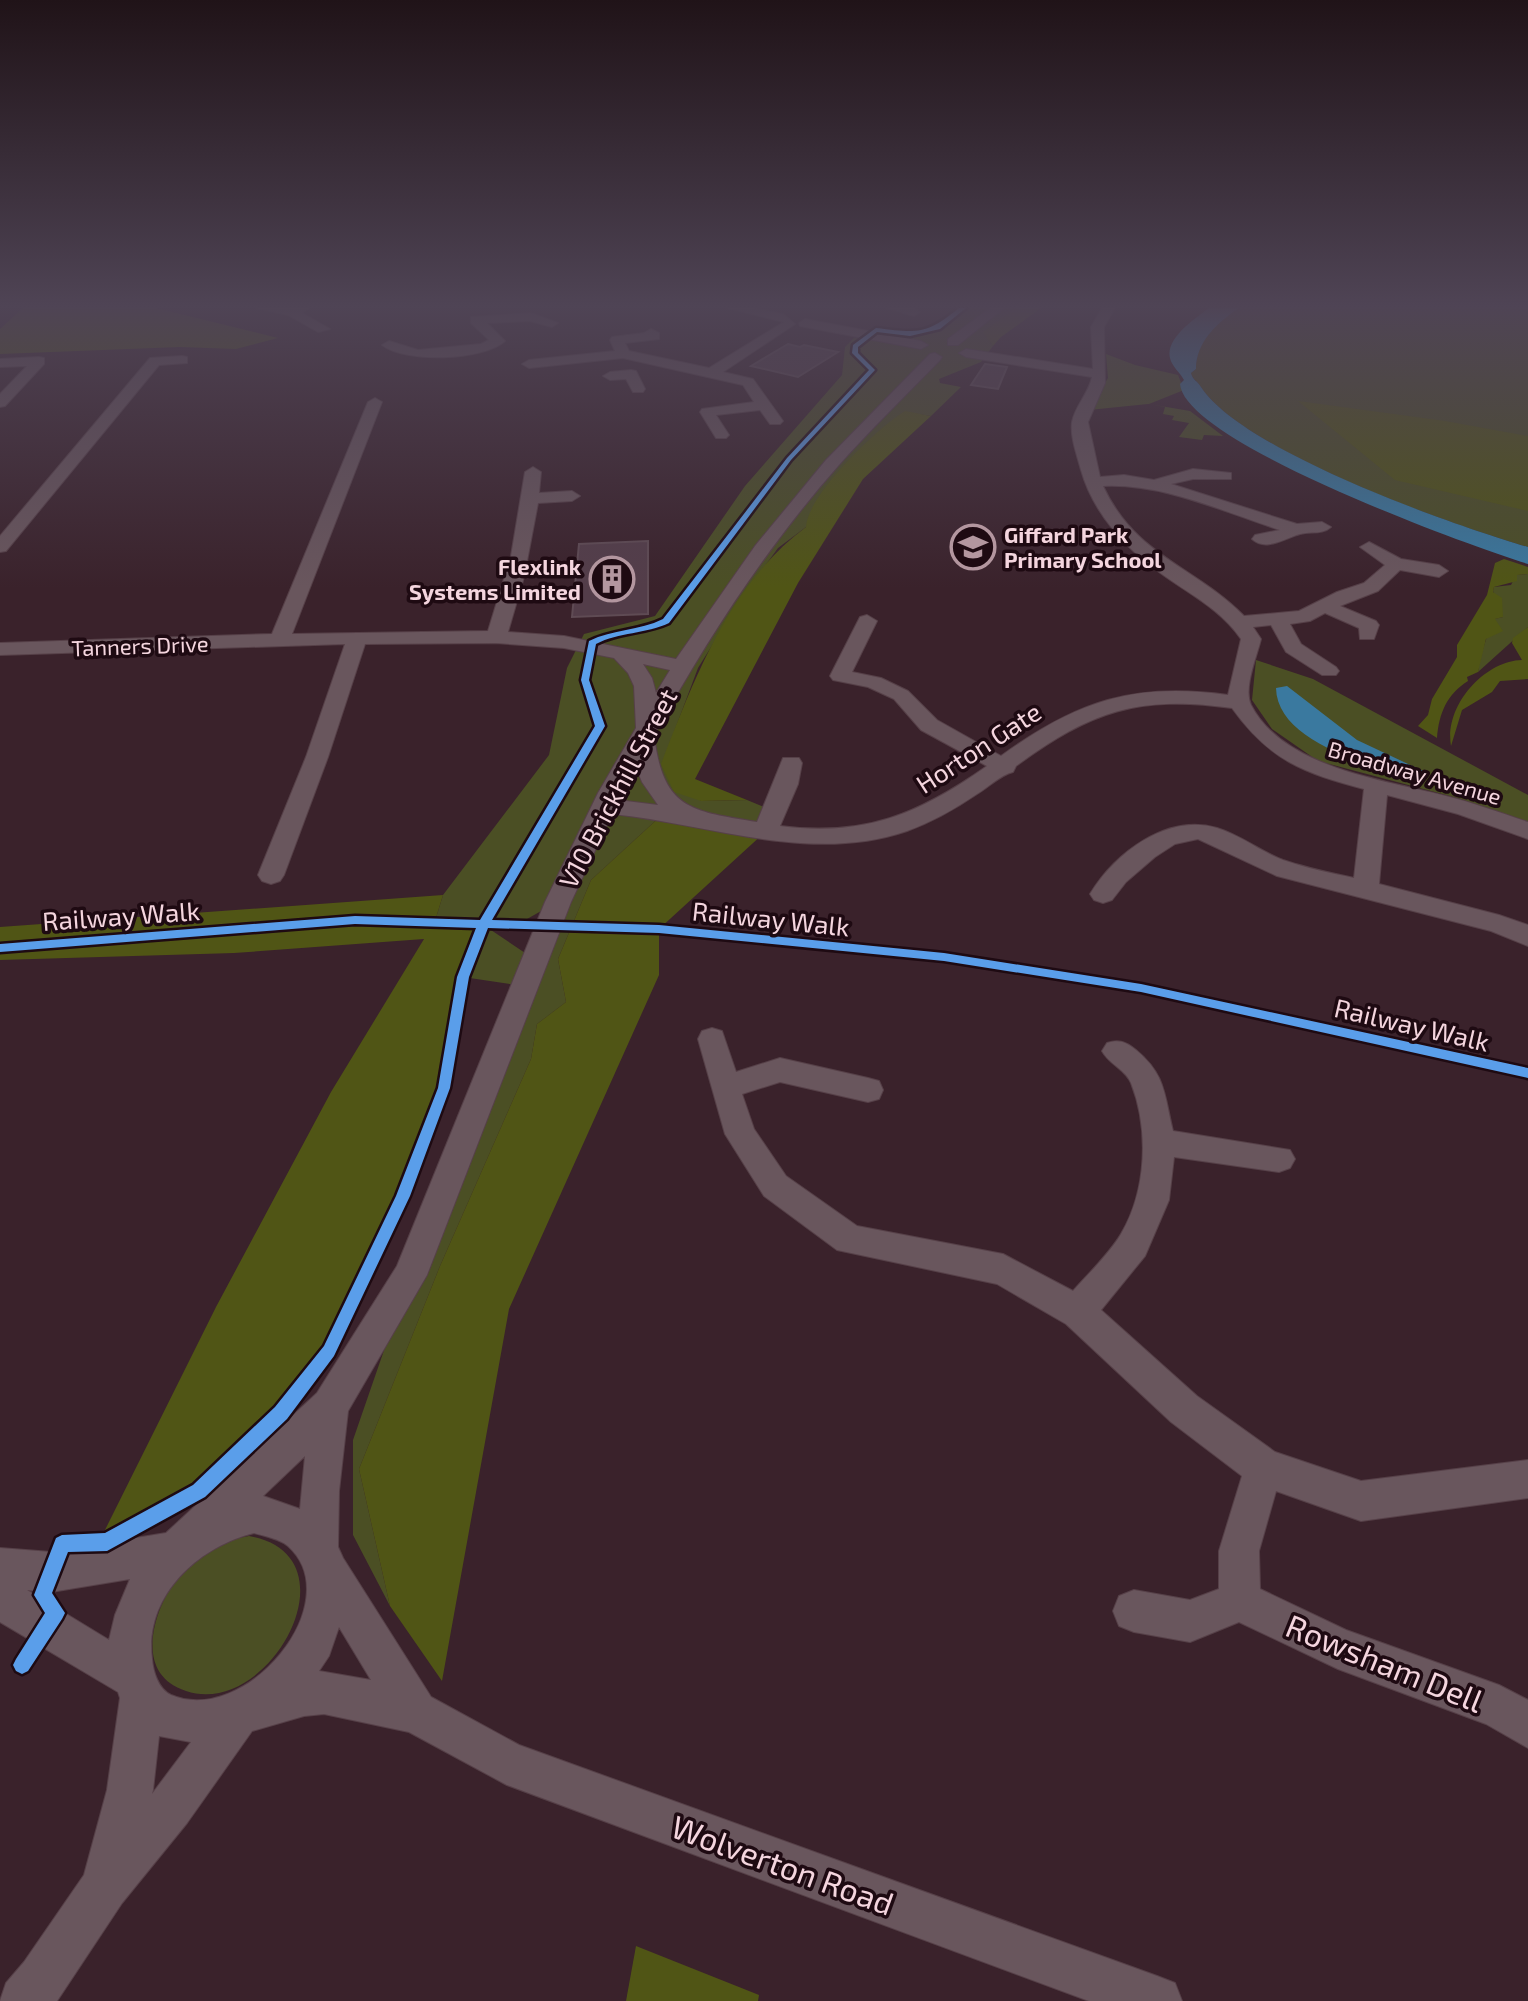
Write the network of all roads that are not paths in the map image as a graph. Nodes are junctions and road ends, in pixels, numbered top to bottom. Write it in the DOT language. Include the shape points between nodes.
graph roads {
  1 [pos="120,401"];
  2 [pos="761,401"];
  3 [pos="896,401"];
  4 [pos="1090,401"];
  5 [pos="375,402"];
  6 [pos="764,405"];
  7 [pos="707,412"];
  8 [pos="686,414"];
  9 [pos="775,421"];
  10 [pos="721,435"];
  11 [pos="533,472"];
  12 [pos="1225,476"];
  13 [pos="1091,482"];
  14 [pos="1161,486"];
  15 [pos="572,496"];
  16 [pos="531,498"];
  17 [pos="1322,527"];
  18 [pos="1296,529"];
  19 [pos="1261,539"];
  20 [pos="0,547"];
  21 [pos="1369,547"];
  22 [pos="1396,564"];
  23 [pos="1439,571"];
  24 [pos="1327,607"];
  25 [pos="1278,620"];
  26 [pos="867,621"];
  27 [pos="1241,622"];
  28 [pos="1367,635"];
  29 [pos="496,637"];
  30 [pos="357,638"];
  31 [pos="280,640"];
  32 [pos="0,649"];
  33 [pos="621,654"];
  34 [pos="682,666"];
  35 [pos="1329,671"];
  36 [pos="840,676"];
  37 [pos="829,696"];
  38 [pos="1239,703"];
  39 [pos="644,732"];
  40 [pos="791,763"];
  41 [pos="1005,767"];
  42 [pos="1376,788"];
  43 [pos="604,806"];
  44 [pos="689,818"];
  45 [pos="1528,831"];
  46 [pos="765,832"];
  47 [pos="271,875"];
  48 [pos="1366,889"];
  49 [pos="1103,894"];
  50 [pos="1528,936"];
  51 [pos="712,1039"];
  52 [pos="1117,1051"];
  53 [pos="725,1087"];
  54 [pos="868,1090"];
  55 [pos="1156,1127"];
  56 [pos="1279,1159"];
  57 [pos="1078,1312"];
  58 [pos="330,1406"];
  59 [pos="1264,1468"];
  60 [pos="1528,1479"];
  61 [pos="185,1543"];
  62 [pos="322,1558"];
  63 [pos="0,1568"];
  64 [pos="0,1597"];
  65 [pos="1240,1601"];
  66 [pos="1134,1611"];
  67 [pos="138,1687"];
  68 [pos="416,1712"];
  69 [pos="244,1713"];
  70 [pos="1528,1726"];
  71 [pos="105,1886"];
  72 [pos="24,2001"];
  73 [pos="1157,2001"];
  1 -- 20 [label="street"];
  2 -- 6 [label="street"];
  3 -- 34 [label="street, V10 Brickhill Street" via="832,463 761,550"];
  4 -- 13 [label="street" via="1080,423"];
  5 -- 31 [label="street"];
  6 -- 7 [label="street"];
  6 -- 9 [label="street"];
  7 -- 8 [label="street"];
  7 -- 10 [label="street"];
  11 -- 16 [label="street"];
  12 -- 14 [label="street" via="1178,476"];
  13 -- 14 [label="street"];
  13 -- 27 [label="street" via="1126,535"];
  14 -- 18 [label="street"];
  15 -- 16 [label="street"];
  16 -- 29 [label="street"];
  17 -- 18 [label="street"];
  18 -- 19 [label="street"];
  21 -- 22 [label="street"];
  22 -- 23 [label="street"];
  22 -- 24 [label="street" via="1371,587"];
  24 -- 25 [label="street"];
  24 -- 28 [label="street" via="1369,625"];
  25 -- 27 [label="street"];
  25 -- 35 [label="street" via="1293,648"];
  26 -- 36 [label="street"];
  27 -- 38 [label="street" via="1251,639"];
  29 -- 30 [label="street, Tanners Drive"];
  29 -- 33 [label="street, Tanners Drive" via="564,642"];
  30 -- 31 [label="street, Tanners Drive"];
  30 -- 47 [label="street"];
  31 -- 32 [label="street, Tanners Drive"];
  33 -- 34 [label="street, Tanners Drive"];
  33 -- 39 [label="street" via="638,668 647,690"];
  34 -- 39 [label="street, V10 Brickhill Street"];
  36 -- 37 [label="street"];
  36 -- 41 [label="street" via="874,682 901,695 929,725"];
  38 -- 41 [label="street, Horton Gate" via="1158,698 1109,706 1070,720"];
  38 -- 42 [label="street, Broadway Avenue" via="1283,751 1319,770"];
  39 -- 43 [label="street, V10 Brickhill Street"];
  39 -- 44 [label="street" via="648,774 662,797"];
  40 -- 46 [label="street"];
  41 -- 46 [label="street, Horton Gate" via="929,815 870,833 826,839"];
  42 -- 45 [label="street, Broadway Avenue" via="1466,809"];
  42 -- 48 [label="street"];
  43 -- 44 [label="street, Horton Gate"];
  43 -- 58 [label="street, V10 Brickhill Street" via="534,959 410,1275"];
  44 -- 46 [label="street, Horton Gate"];
  48 -- 49 [label="street" via="1272,865 1230,841 1191,829 1166,836 1116,874"];
  48 -- 50 [label="street"];
  51 -- 53 [label="street"];
  52 -- 55 [label="street" via="1144,1074"];
  53 -- 54 [label="street" via="780,1070"];
  53 -- 57 [label="street" via="740,1134 775,1186 849,1239 1003,1270"];
  55 -- 56 [label="street"];
  55 -- 57 [label="street" via="1153,1200 1133,1245"];
  57 -- 59 [label="street" via="1184,1409"];
  58 -- 61 [label="street, V10 Brickhill Street"];
  58 -- 62 [label="street, V10 Brickhill Street" via="320,1491"];
  59 -- 60 [label="street" via="1361,1501"];
  59 -- 65 [label="street" via="1239,1551"];
  61 -- 62 [label="street" via="225,1519 254,1513 280,1516 302,1527"];
  61 -- 63 [label="street" via="51,1572"];
  61 -- 67 [label="street" via="152,1580 136,1613 129,1646"];
  62 -- 68 [label="street, Wolverton Road"];
  62 -- 69 [label="street" via="327,1597 320,1628 281,1687"];
  64 -- 67 [label="street"];
  65 -- 66 [label="street" via="1190,1621"];
  65 -- 70 [label="street, Rowsham Dell" via="1338,1648 1499,1707"];
  67 -- 69 [label="street" via="159,1714 182,1723 207,1725"];
  67 -- 71 [label="street" via="130,1790"];
  68 -- 69 [label="street, Wolverton Road" via="324,1692"];
  68 -- 73 [label="street, Wolverton Road" via="507,1763"];
  69 -- 71 [label="street"];
  71 -- 72 [label="street"];
}
